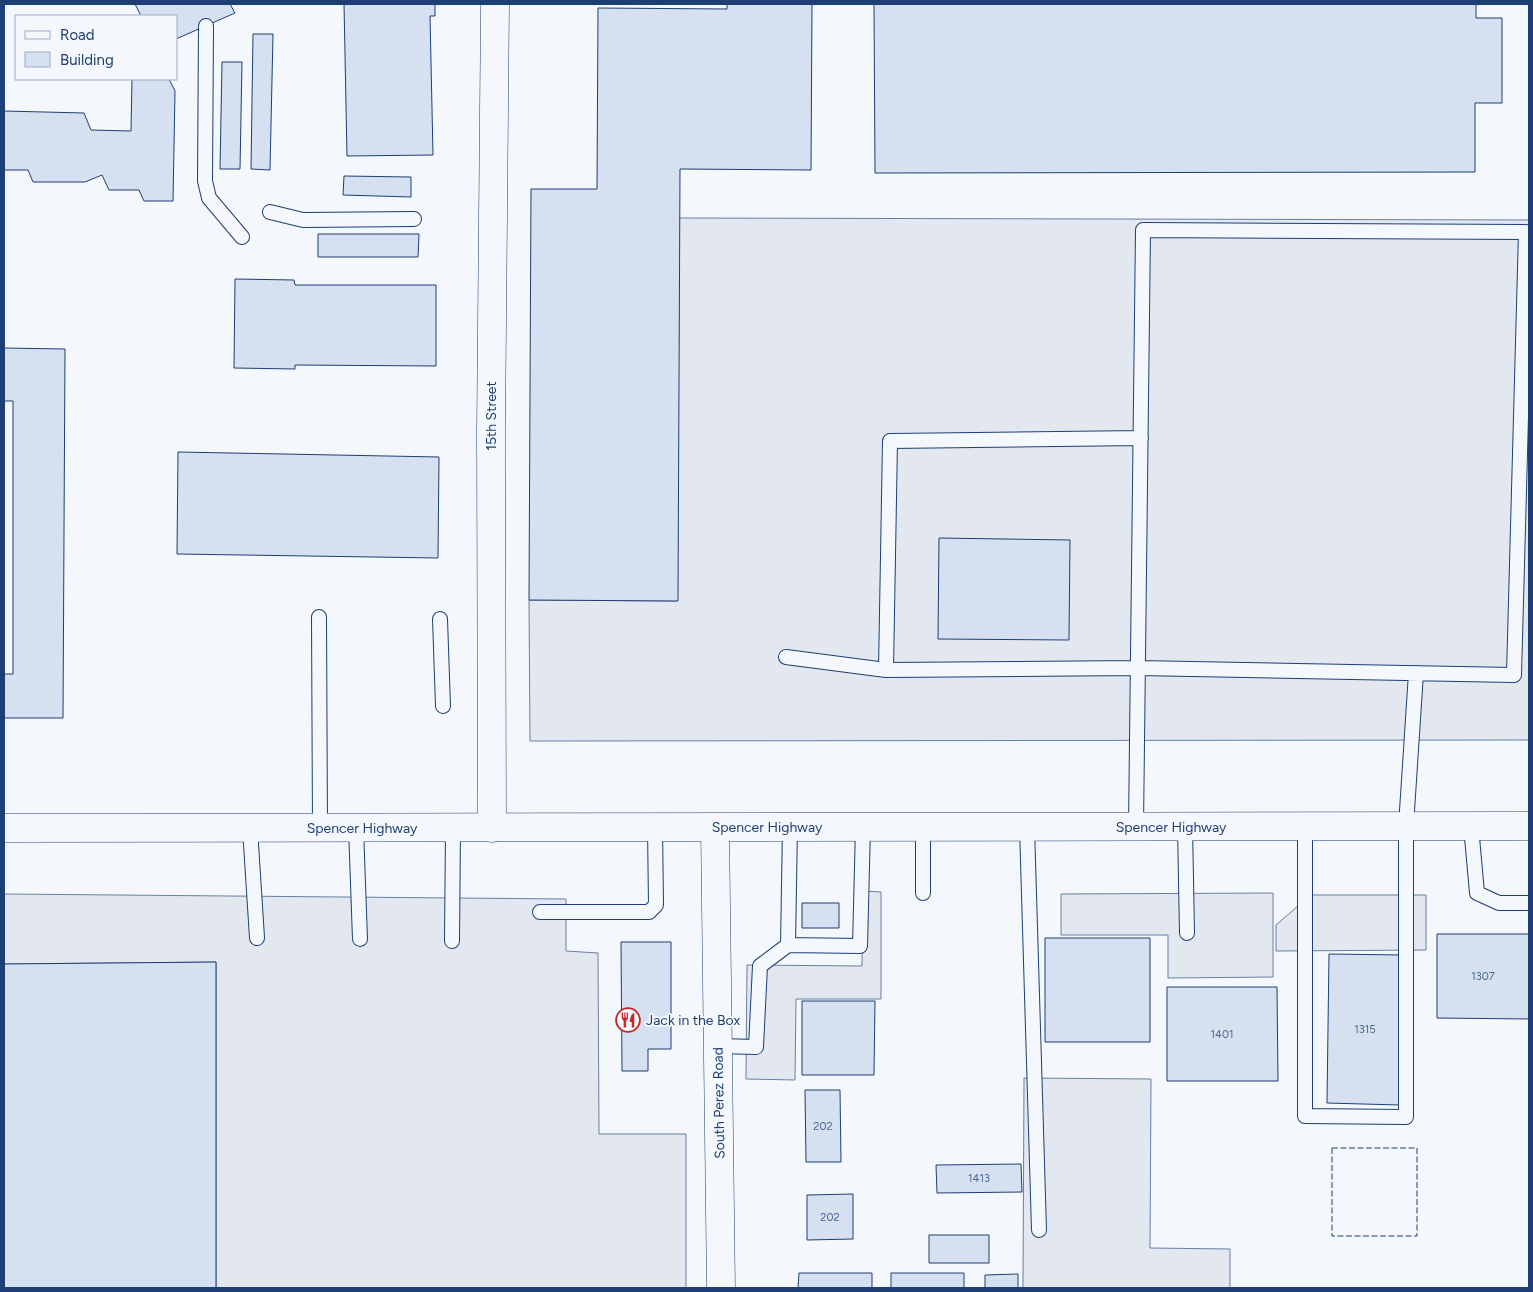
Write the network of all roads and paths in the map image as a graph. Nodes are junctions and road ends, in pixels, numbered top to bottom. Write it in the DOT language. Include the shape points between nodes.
graph roads {
  1 [pos="495,4"];
  2 [pos="206,26"];
  3 [pos="270,212"];
  4 [pos="414,220"];
  5 [pos="1528,231"];
  6 [pos="242,237"];
  7 [pos="1141,438"];
  8 [pos="319,618"];
  9 [pos="440,619"];
  10 [pos="786,657"];
  11 [pos="1138,668"];
  12 [pos="886,670"];
  13 [pos="1416,673"];
  14 [pos="444,706"];
  15 [pos="1305,826"];
  16 [pos="1406,826"];
  17 [pos="1471,826"];
  18 [pos="1529,826"];
  19 [pos="863,827"];
  20 [pos="923,827"];
  21 [pos="1026,827"];
  22 [pos="1136,827"];
  23 [pos="1185,827"];
  24 [pos="4,828"];
  25 [pos="250,828"];
  26 [pos="320,828"];
  27 [pos="356,828"];
  28 [pos="453,828"];
  29 [pos="492,828"];
  30 [pos="655,828"];
  31 [pos="715,828"];
  32 [pos="790,828"];
  33 [pos="923,893"];
  34 [pos="1529,903"];
  35 [pos="540,912"];
  36 [pos="1187,933"];
  37 [pos="257,938"];
  38 [pos="360,939"];
  39 [pos="452,941"];
  40 [pos="788,945"];
  41 [pos="718,1046"];
  42 [pos="1039,1230"];
  43 [pos="721,1288"];
  1 -- 29 [label="main road, 15th Street"];
  2 -- 6 [label="lane" via="205,180 209,198"];
  3 -- 4 [label="lane" via="303,220"];
  5 -- 7 [label="lane" via="1143,230"];
  5 -- 13 [label="lane" via="1514,675"];
  7 -- 11 [label="lane"];
  7 -- 12 [label="lane" via="890,440"];
  8 -- 26 [label="lane"];
  9 -- 14 [label="lane"];
  10 -- 12 [label="lane"];
  11 -- 12 [label="lane"];
  11 -- 13 [label="lane"];
  11 -- 22 [label="lane"];
  13 -- 16 [label="lane"];
  15 -- 16 [label="main road, Spencer Highway"];
  15 -- 16 [label="lane" via="1305,1116 1406,1117"];
  15 -- 23 [label="main road, Spencer Highway"];
  16 -- 17 [label="main road, Spencer Highway"];
  17 -- 18 [label="main road, Spencer Highway"];
  17 -- 34 [label="lane" via="1477,893 1499,903"];
  19 -- 20 [label="main road, Spencer Highway"];
  19 -- 32 [label="main road, Spencer Highway"];
  19 -- 40 [label="lane" via="860,946"];
  20 -- 21 [label="main road, Spencer Highway"];
  20 -- 33 [label="lane"];
  21 -- 22 [label="main road, Spencer Highway"];
  21 -- 42 [label="lane"];
  22 -- 23 [label="main road, Spencer Highway"];
  23 -- 36 [label="lane"];
  24 -- 25 [label="main road, Spencer Highway"];
  25 -- 26 [label="main road, Spencer Highway"];
  25 -- 37 [label="lane"];
  26 -- 27 [label="main road, Spencer Highway"];
  27 -- 28 [label="main road, Spencer Highway"];
  27 -- 38 [label="lane"];
  28 -- 29 [label="main road, Spencer Highway"];
  28 -- 39 [label="lane"];
  29 -- 30 [label="main road, Spencer Highway"];
  30 -- 31 [label="main road, Spencer Highway"];
  30 -- 35 [label="lane" via="656,905 649,912"];
  31 -- 32 [label="main road, Spencer Highway"];
  31 -- 41 [label="main road, South Perez Road"];
  32 -- 40 [label="lane"];
  40 -- 41 [label="lane" via="760,966 756,1047"];
  41 -- 43 [label="main road, South Perez Road"];
}
